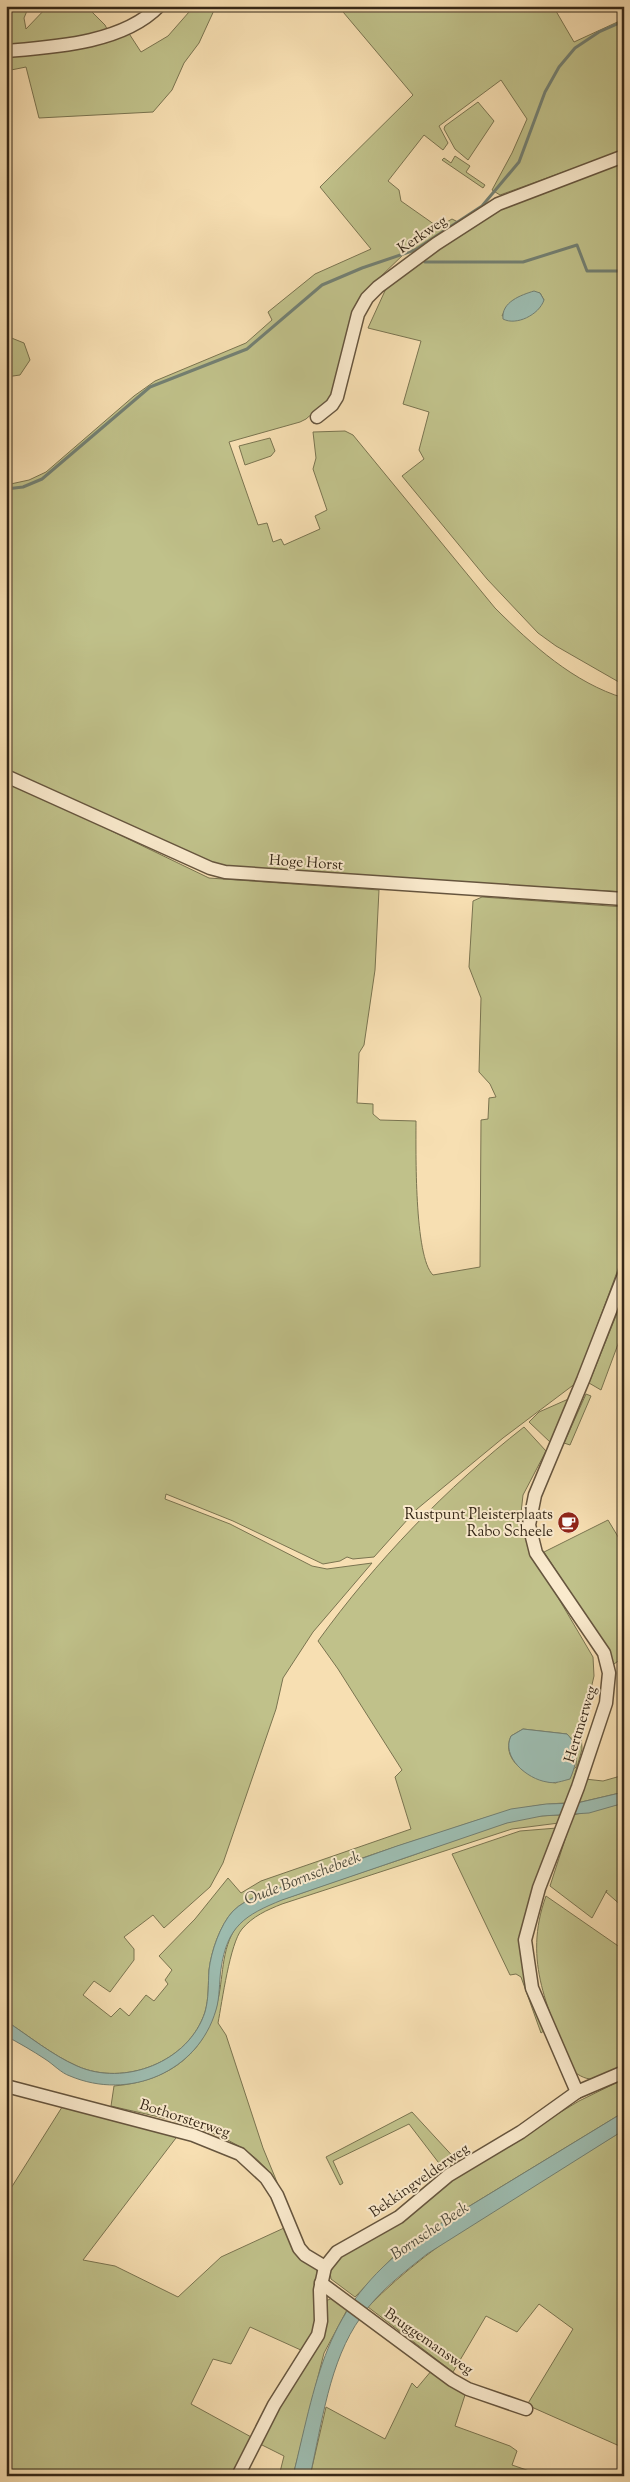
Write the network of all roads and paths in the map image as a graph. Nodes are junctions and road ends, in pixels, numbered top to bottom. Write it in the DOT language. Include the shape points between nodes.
graph roads {
  1 [pos="158,6"];
  2 [pos="6,52"];
  3 [pos="624,156"];
  4 [pos="317,417"];
  5 [pos="6,776"];
  6 [pos="624,899"];
  7 [pos="624,1275"];
  8 [pos="624,2072"];
  9 [pos="6,2086"];
  10 [pos="577,2092"];
  11 [pos="325,2267"];
  12 [pos="321,2283"];
  13 [pos="526,2409"];
  14 [pos="238,2476"];
  1 -- 2 [label="street" via="132,26 90,40"];
  3 -- 4 [label="street, Kerkweg" via="498,204 428,249 378,287 358,314 337,396 332,405"];
  5 -- 6 [label="street, Hoge Horst" via="224,872"];
  7 -- 10 [label="street, Hertmerweg" via="534,1495 530,1512 529,1531 536,1553 599,1644 608,1665 606,1704 526,1931 525,1952 535,1996"];
  8 -- 10 [label="street"];
  9 -- 11 [label="street, Bothorsterweg" via="194,2135 240,2154 266,2178 277,2194 299,2248"];
  10 -- 11 [label="street, Bekkingvelderweg" via="521,2132 449,2175 399,2218 347,2245"];
  11 -- 12 [label="street, Bekkingvelderweg"];
  12 -- 13 [label="street, Bruggemansweg" via="452,2380 468,2389"];
  12 -- 14 [label="street, Bekkingvelderweg" via="318,2335 274,2405"];
}
